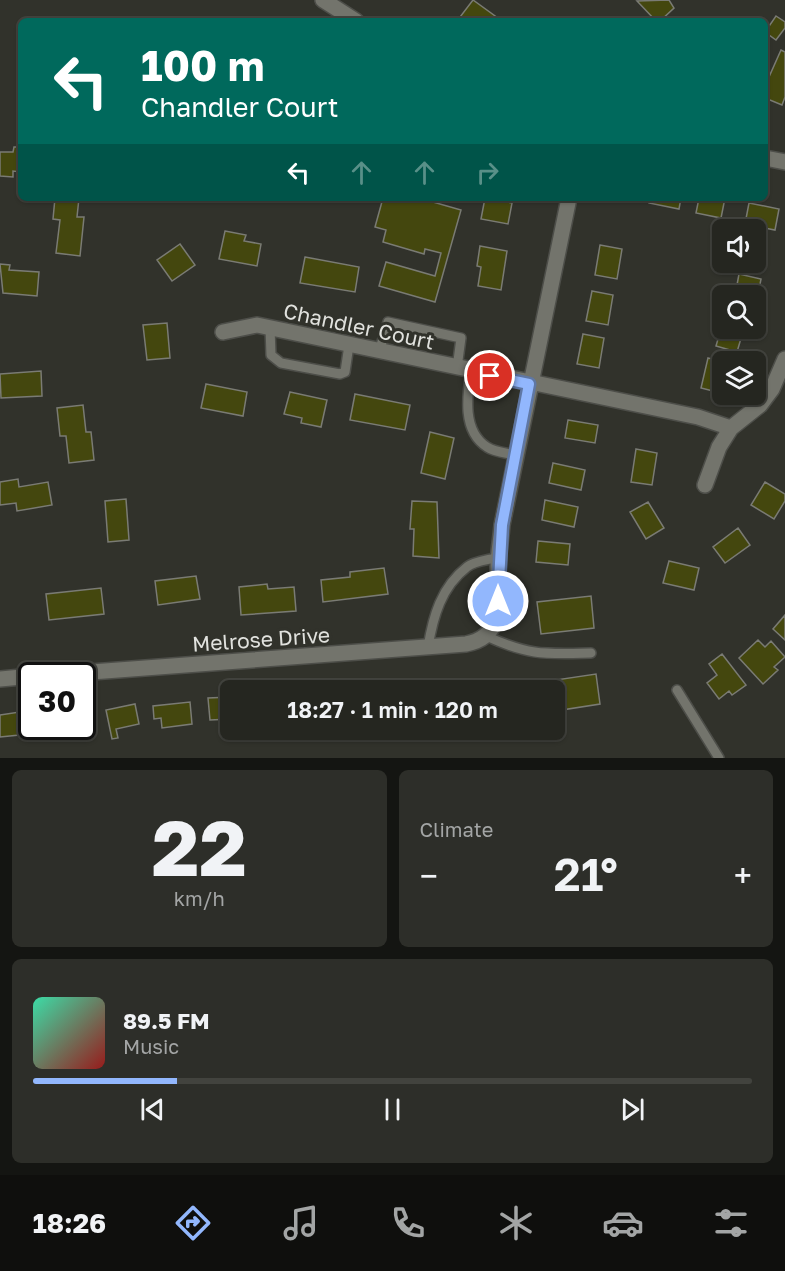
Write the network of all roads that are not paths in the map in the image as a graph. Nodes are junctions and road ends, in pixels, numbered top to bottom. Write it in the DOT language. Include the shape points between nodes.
graph roads {
  1 [pos="324,0"];
  2 [pos="351,18"];
  3 [pos="768,159"];
  4 [pos="785,162"];
  5 [pos="568,201"];
  6 [pos="270,328"];
  7 [pos="224,332"];
  8 [pos="349,345"];
  9 [pos="380,352"];
  10 [pos="785,359"];
  11 [pos="464,370"];
  12 [pos="529,384"];
  13 [pos="731,428"];
  14 [pos="516,455"];
  15 [pos="705,485"];
  16 [pos="499,557"];
  17 [pos="480,639"];
  18 [pos="428,647"];
  19 [pos="591,653"];
  20 [pos="96,672"];
  21 [pos="18,677"];
  22 [pos="0,679"];
  23 [pos="677,690"];
  24 [pos="719,758"];
  1 -- 2 [label="street"];
  3 -- 4 [label="street"];
  5 -- 12 [label="street"];
  6 -- 7 [label="street, Chandler Court" via="257,325"];
  6 -- 8 [label="street, Chandler Court"];
  6 -- 8 [label="lane" via="271,355 281,363 340,374 345,372"];
  8 -- 9 [label="street, Chandler Court"];
  9 -- 11 [label="street, Chandler Court"];
  9 -- 11 [label="lane" via="388,322 461,338"];
  10 -- 13 [label="street" via="760,405"];
  11 -- 12 [label="street, Chandler Court"];
  11 -- 14 [label="lane" via="465,403 473,429 487,447"];
  12 -- 13 [label="street, Chandler Court" via="698,417"];
  12 -- 14 [label="street"];
  13 -- 15 [label="street" via="714,457"];
  14 -- 16 [label="street"];
  16 -- 17 [label="street" via="498,618"];
  16 -- 18 [label="lane" via="468,566 445,592 434,612"];
  17 -- 18 [label="street, Melrose Drive"];
  17 -- 19 [label="lane" via="539,654"];
  18 -- 20 [label="street, Melrose Drive"];
  21 -- 22 [label="street"];
  23 -- 24 [label="lane"];
}
